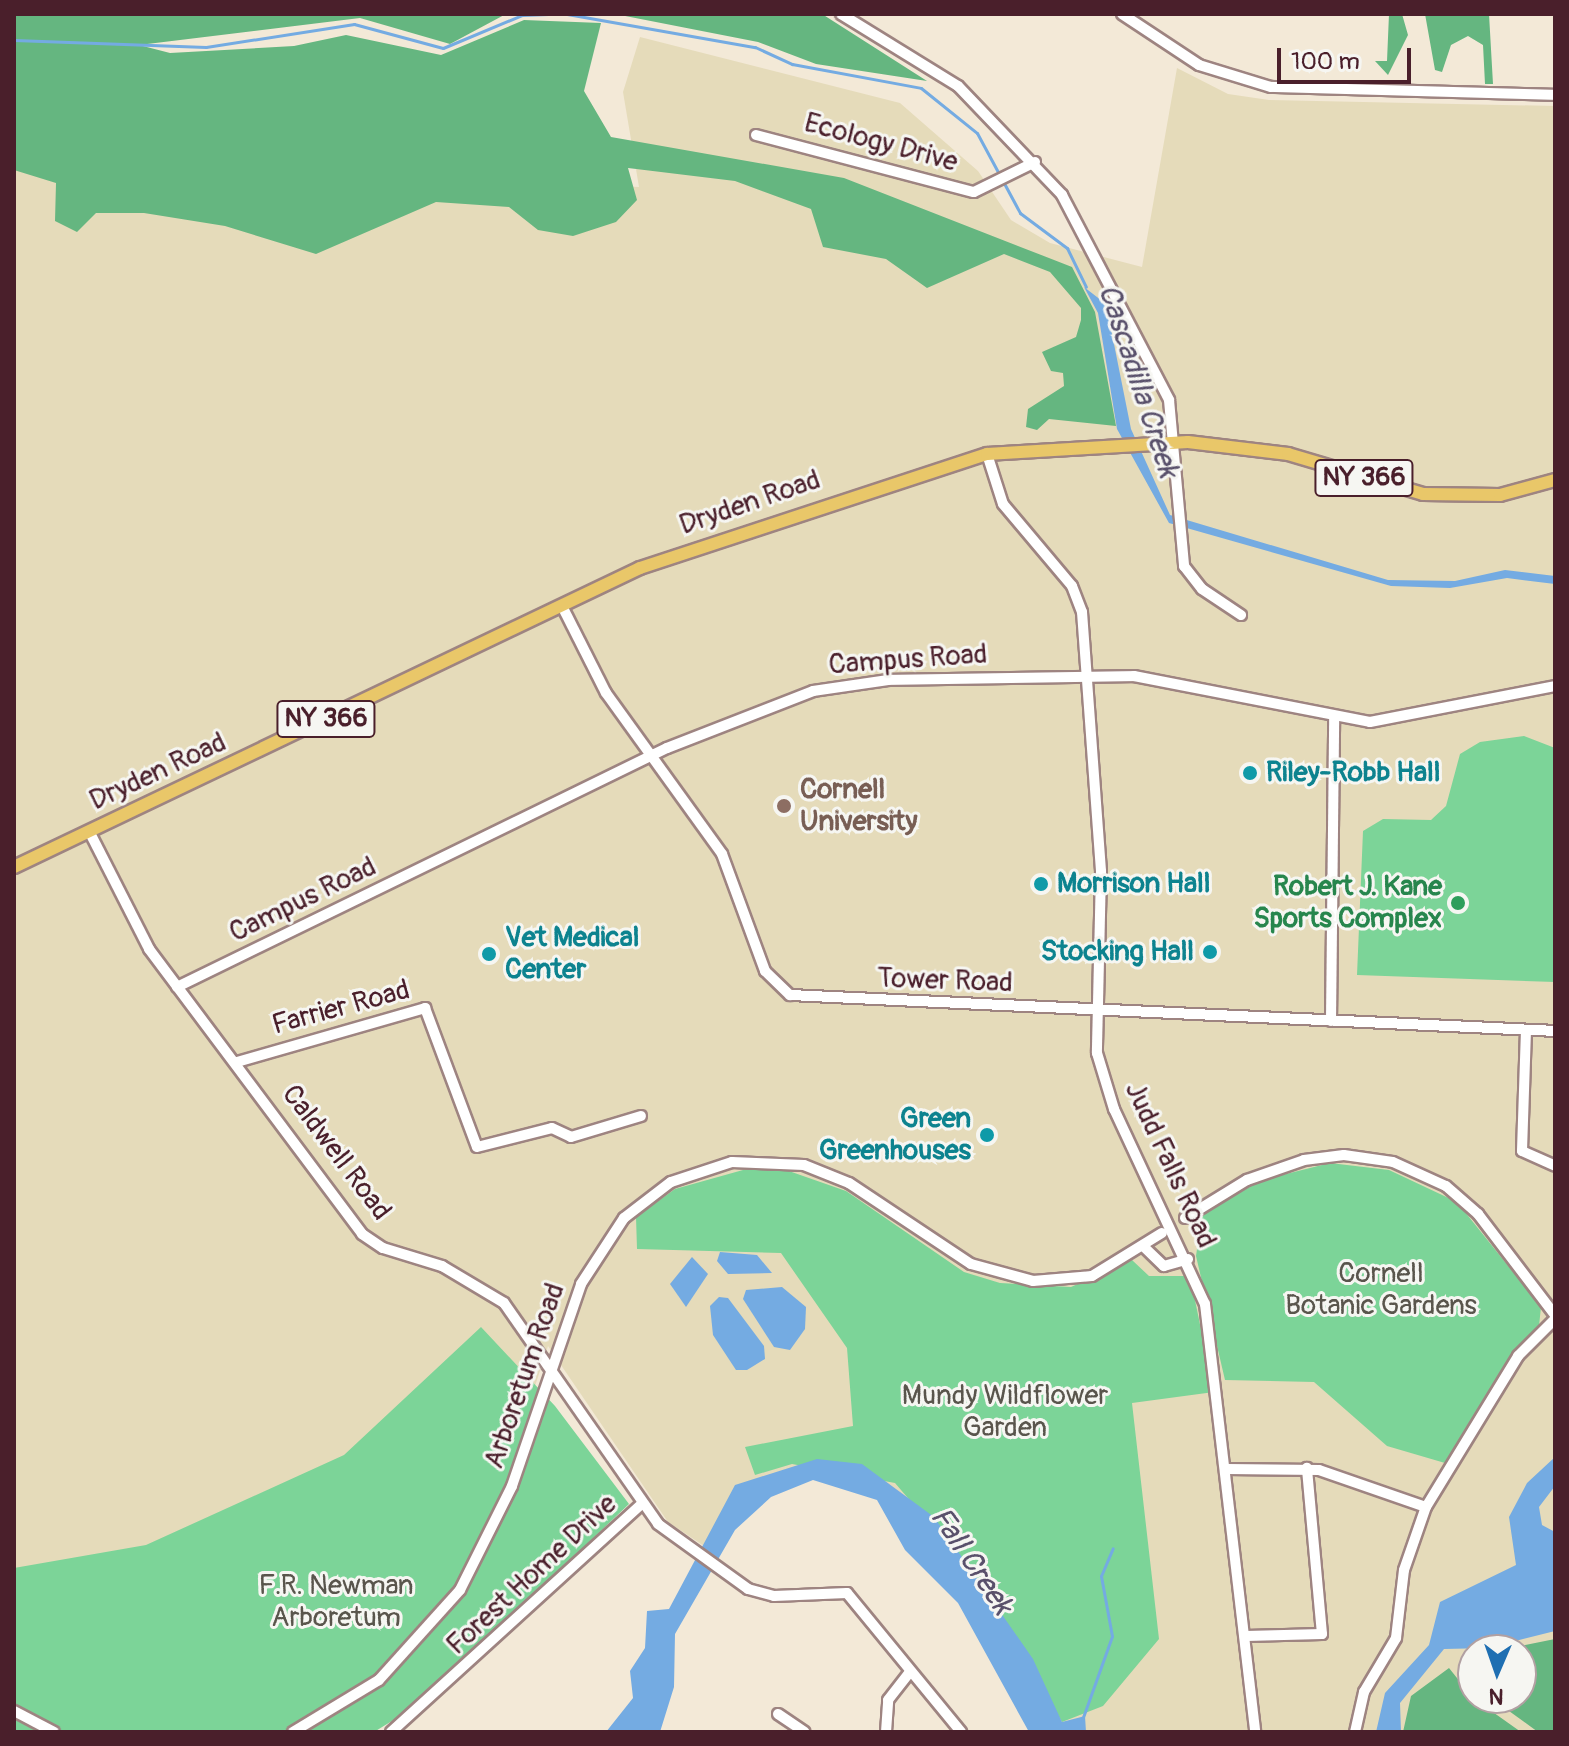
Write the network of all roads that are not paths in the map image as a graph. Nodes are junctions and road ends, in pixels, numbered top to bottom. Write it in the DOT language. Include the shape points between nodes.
graph roads {
  1 [pos="841,14"];
  2 [pos="1122,14"];
  3 [pos="1555,95"];
  4 [pos="756,135"];
  5 [pos="1035,162"];
  6 [pos="1173,441"];
  7 [pos="987,454"];
  8 [pos="1555,480"];
  9 [pos="562,606"];
  10 [pos="1241,615"];
  11 [pos="1087,676"];
  12 [pos="1555,686"];
  13 [pos="1334,719"];
  14 [pos="652,757"];
  15 [pos="89,831"];
  16 [pos="14,867"];
  17 [pos="177,987"];
  18 [pos="1096,1011"];
  19 [pos="1331,1021"];
  20 [pos="1526,1030"];
  21 [pos="1555,1031"];
  22 [pos="237,1062"];
  23 [pos="641,1116"];
  24 [pos="1555,1166"];
  25 [pos="1185,1218"];
  26 [pos="1162,1233"];
  27 [pos="1143,1246"];
  28 [pos="1188,1259"];
  29 [pos="1555,1317"];
  30 [pos="552,1365"];
  31 [pos="1307,1468"];
  32 [pos="1227,1469"];
  33 [pos="642,1504"];
  34 [pos="1426,1507"];
  35 [pos="1246,1636"];
  36 [pos="910,1672"];
  37 [pos="14,1711"];
  38 [pos="778,1714"];
  39 [pos="54,1732"];
  40 [pos="293,1732"];
  41 [pos="391,1732"];
  42 [pos="805,1732"];
  43 [pos="886,1732"];
  44 [pos="961,1732"];
  45 [pos="1255,1732"];
  46 [pos="1355,1732"];
  1 -- 5 [label="street" via="958,86"];
  2 -- 3 [label="street" via="1199,65 1271,87"];
  4 -- 5 [label="street, Ecology Drive" via="964,191 995,186"];
  5 -- 6 [label="street" via="1084,229 1164,388"];
  6 -- 7 [label="main road, Dryden Road / NY 366"];
  6 -- 8 [label="main road, Dryden Road / NY 366" via="1288,454 1423,494 1500,495"];
  6 -- 10 [label="street" via="1177,535 1192,579"];
  7 -- 9 [label="main road, Dryden Road / NY 366" via="744,529"];
  7 -- 11 [label="street, Judd Falls Road" via="1003,504 1079,598"];
  9 -- 14 [label="street, Tower Road" via="606,693"];
  9 -- 15 [label="main road, Dryden Road / NY 366"];
  11 -- 13 [label="street, Campus Road" via="1164,681"];
  11 -- 14 [label="street, Campus Road" via="888,680 826,689 762,707"];
  11 -- 18 [label="street, Judd Falls Road" via="1102,902"];
  12 -- 13 [label="street, Campus Road" via="1410,720"];
  13 -- 19 [label="street"];
  14 -- 17 [label="street, Campus Road"];
  14 -- 18 [label="street, Tower Road" via="722,854 763,966 786,993"];
  15 -- 16 [label="main road, Dryden Road / NY 366"];
  15 -- 17 [label="street, Caldwell Road" via="118,891"];
  17 -- 22 [label="street, Caldwell Road"];
  18 -- 19 [label="street, Tower Road"];
  18 -- 28 [label="street, Judd Falls Road" via="1108,1094"];
  19 -- 20 [label="street, Tower Road"];
  20 -- 21 [label="street, Tower Road"];
  20 -- 24 [label="street" via="1524,1155"];
  22 -- 23 [label="street, Farrier Road" via="425,1008 477,1147 552,1128 571,1137"];
  22 -- 30 [label="street, Caldwell Road" via="366,1237 442,1266 499,1299"];
  25 -- 29 [label="street" via="1247,1180 1304,1160 1344,1155 1393,1162 1446,1186 1478,1214"];
  26 -- 27 [label="street, Arboretum Road"];
  27 -- 28 [label="street" via="1164,1266"];
  27 -- 30 [label="street, Arboretum Road" via="1080,1280 1012,1278 949,1252 827,1172 779,1161 711,1166 654,1192 624,1218 581,1284"];
  28 -- 32 [label="street, Judd Falls Road" via="1212,1336"];
  29 -- 34 [label="street" via="1518,1356"];
  30 -- 33 [label="street, Caldwell Road"];
  30 -- 40 [label="street, Arboretum Road" via="490,1537 453,1600 379,1680"];
  31 -- 32 [label="street"];
  31 -- 34 [label="street"];
  31 -- 35 [label="street" via="1322,1634"];
  32 -- 35 [label="street, Judd Falls Road"];
  33 -- 36 [label="street, Forest Home Drive" via="675,1538 723,1571 774,1596 847,1593"];
  33 -- 41 [label="street, Forest Home Drive"];
  34 -- 46 [label="street" via="1404,1570 1396,1638 1364,1692"];
  35 -- 45 [label="street, Judd Falls Road"];
  36 -- 43 [label="street" via="888,1700"];
  36 -- 44 [label="street, Forest Home Drive"];
  37 -- 39 [label="street"];
  38 -- 42 [label="street"];
}
